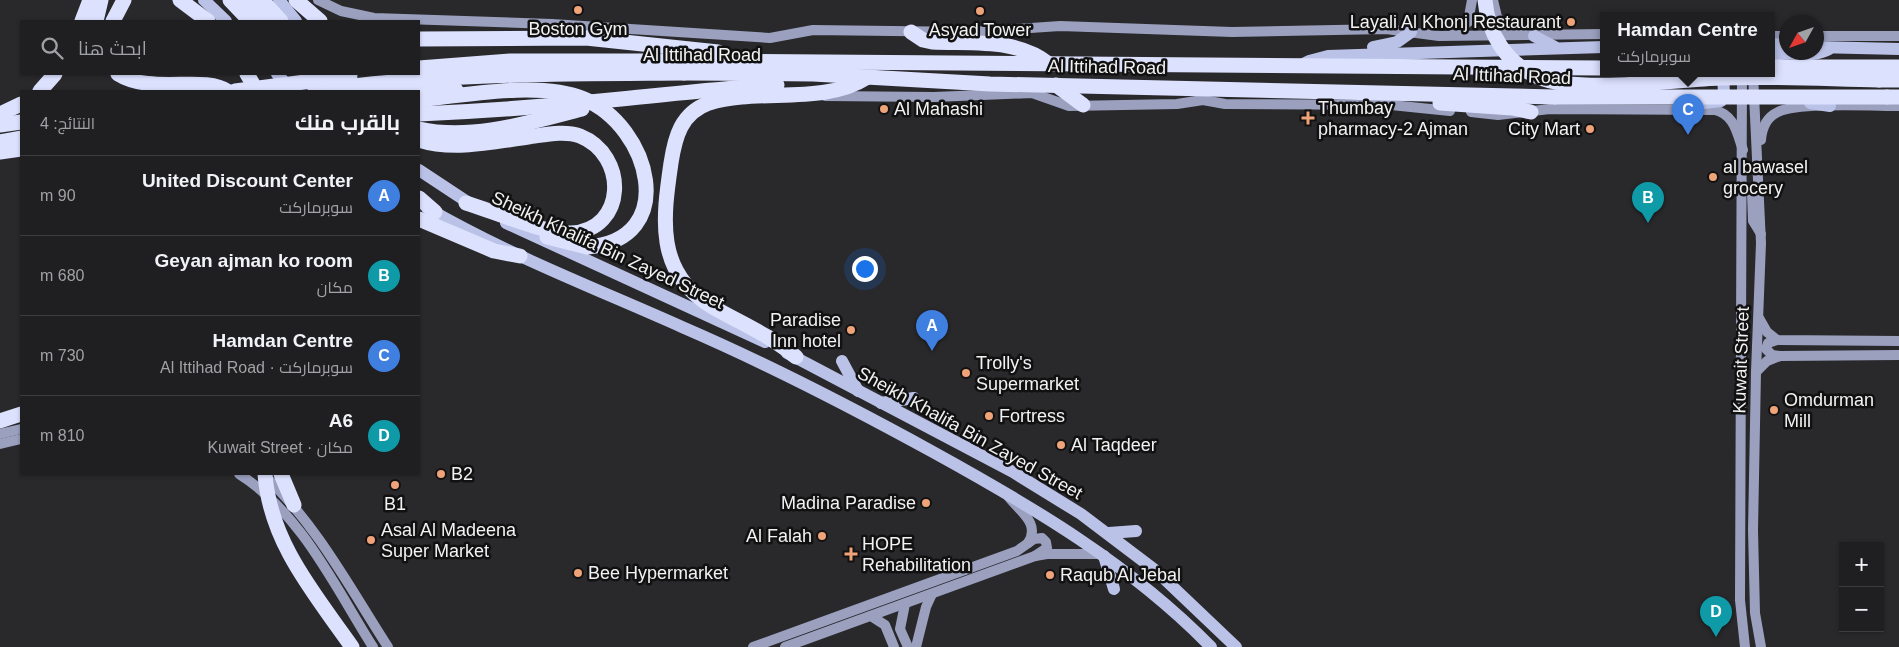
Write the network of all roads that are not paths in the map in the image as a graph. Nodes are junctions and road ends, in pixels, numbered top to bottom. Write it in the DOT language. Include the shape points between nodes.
graph roads {
  1 [pos="90,0"];
  2 [pos="101,0"];
  3 [pos="124,0"];
  4 [pos="180,0"];
  5 [pos="192,0"];
  6 [pos="204,0"];
  7 [pos="230,0"];
  8 [pos="247,0"];
  9 [pos="262,0"];
  10 [pos="279,0"];
  11 [pos="296,0"];
  12 [pos="318,0"];
  13 [pos="1472,0"];
  14 [pos="1485,0"];
  15 [pos="1493,0"];
  16 [pos="1471,12"];
  17 [pos="1495,12"];
  18 [pos="82,20"];
  19 [pos="96,20"];
  20 [pos="114,20"];
  21 [pos="207,20"];
  22 [pos="211,20"];
  23 [pos="225,20"];
  24 [pos="249,20"];
  25 [pos="275,20"];
  26 [pos="275,20"];
  27 [pos="295,20"];
  28 [pos="319,20"];
  29 [pos="911,32"];
  30 [pos="1412,32"];
  31 [pos="1510,34"];
  32 [pos="1600,34"];
  33 [pos="1452,35"];
  34 [pos="1534,36"];
  35 [pos="1824,36"];
  36 [pos="1899,36"];
  37 [pos="420,39"];
  38 [pos="1600,47"];
  39 [pos="1824,47"];
  40 [pos="1831,47"];
  41 [pos="1558,48"];
  42 [pos="1899,49"];
  43 [pos="1341,55"];
  44 [pos="1775,56"];
  45 [pos="797,62"];
  46 [pos="1049,64"];
  47 [pos="682,67"];
  48 [pos="1300,67"];
  49 [pos="1775,67"];
  50 [pos="420,68"];
  51 [pos="1600,68"];
  52 [pos="1887,71"];
  53 [pos="813,74"];
  54 [pos="54,75"];
  55 [pos="120,75"];
  56 [pos="248,75"];
  57 [pos="278,75"];
  58 [pos="301,75"];
  59 [pos="306,75"];
  60 [pos="325,75"];
  61 [pos="335,75"];
  62 [pos="365,75"];
  63 [pos="1775,76"];
  64 [pos="867,77"];
  65 [pos="1723,77"];
  66 [pos="1742,77"];
  67 [pos="1745,77"];
  68 [pos="1752,77"];
  69 [pos="1769,77"];
  70 [pos="1899,80"];
  71 [pos="347,84"];
  72 [pos="1056,85"];
  73 [pos="291,89"];
  74 [pos="41,90"];
  75 [pos="224,90"];
  76 [pos="251,90"];
  77 [pos="256,90"];
  78 [pos="315,90"];
  79 [pos="320,90"];
  80 [pos="332,90"];
  81 [pos="366,90"];
  82 [pos="420,90"];
  83 [pos="813,92"];
  84 [pos="1413,92"];
  85 [pos="478,93"];
  86 [pos="620,99"];
  87 [pos="420,100"];
  88 [pos="1895,100"];
  89 [pos="20,104"];
  90 [pos="1083,106"];
  91 [pos="1830,106"];
  92 [pos="1682,109"];
  93 [pos="1531,112"];
  94 [pos="0,114"];
  95 [pos="420,114"];
  96 [pos="20,122"];
  97 [pos="0,125"];
  98 [pos="420,129"];
  99 [pos="20,138"];
  100 [pos="420,140"];
  101 [pos="0,142"];
  102 [pos="20,149"];
  103 [pos="1743,150"];
  104 [pos="0,152"];
  105 [pos="424,174"];
  106 [pos="1743,190"];
  107 [pos="1759,196"];
  108 [pos="420,199"];
  109 [pos="466,203"];
  110 [pos="420,204"];
  111 [pos="435,212"];
  112 [pos="420,220"];
  113 [pos="512,226"];
  114 [pos="1761,234"];
  115 [pos="520,256"];
  116 [pos="1758,314"];
  117 [pos="1777,340"];
  118 [pos="1899,341"];
  119 [pos="1899,354"];
  120 [pos="1780,356"];
  121 [pos="796,357"];
  122 [pos="842,361"];
  123 [pos="1756,372"];
  124 [pos="858,390"];
  125 [pos="914,398"];
  126 [pos="880,403"];
  127 [pos="20,414"];
  128 [pos="0,421"];
  129 [pos="20,429"];
  130 [pos="0,434"];
  131 [pos="20,439"];
  132 [pos="1741,439"];
  133 [pos="0,444"];
  134 [pos="1754,468"];
  135 [pos="240,475"];
  136 [pos="263,475"];
  137 [pos="264,475"];
  138 [pos="281,475"];
  139 [pos="1005,491"];
  140 [pos="1740,494"];
  141 [pos="294,505"];
  142 [pos="1754,530"];
  143 [pos="1136,531"];
  144 [pos="1109,533"];
  145 [pos="1028,543"];
  146 [pos="1102,555"];
  147 [pos="1035,556"];
  148 [pos="1114,589"];
  149 [pos="932,594"];
  150 [pos="905,604"];
  151 [pos="871,616"];
  152 [pos="900,629"];
  153 [pos="888,630"];
  154 [pos="352,647"];
  155 [pos="373,647"];
  156 [pos="388,647"];
  157 [pos="753,647"];
  158 [pos="785,647"];
  159 [pos="894,647"];
  160 [pos="908,647"];
  161 [pos="916,647"];
  162 [pos="1210,647"];
  163 [pos="1236,647"];
  164 [pos="1745,647"];
  165 [pos="1761,647"];
  1 -- 18 [label="highway"];
  2 -- 19 [label="highway"];
  3 -- 20 [label="highway"];
  4 -- 21 [label="highway"];
  5 -- 22 [label="highway"];
  6 -- 23 [label="main road"];
  7 -- 24 [label="highway"];
  8 -- 25 [label="highway"];
  9 -- 26 [label="highway"];
  10 -- 27 [label="main road"];
  11 -- 28 [label="highway"];
  12 -- 29 [label="main road" via="341,11 374,18 552,24 770,38 813,30"];
  13 -- 16 [label="main road"];
  14 -- 67 [label="highway, bridge" via="1491,30 1504,52 1522,68 1554,82 1592,85"];
  15 -- 17 [label="main road"];
  16 -- 17 [label="main road" via="1483,18"];
  16 -- 33 [label="main road" via="1464,26"];
  17 -- 31 [label="main road"];
  29 -- 30 [label="main road" via="978,32 1067,26 1232,32 1386,29"];
  29 -- 46 [label="highway" via="932,42 1019,48"];
  30 -- 33 [label="main road"];
  30 -- 43 [label="main road" via="1391,44"];
  31 -- 33 [label="main road"];
  31 -- 34 [label="main road"];
  32 -- 34 [label="main road"];
  34 -- 41 [label="main road"];
  35 -- 36 [label="main road"];
  37 -- 45 [label="highway" via="603,39 698,50 770,53"];
  38 -- 41 [label="main road"];
  39 -- 40 [label="main road"];
  40 -- 42 [label="main road"];
  40 -- 44 [label="main road" via="1812,55"];
  41 -- 43 [label="main road"];
  43 -- 48 [label="main road" via="1315,58"];
  45 -- 46 [label="highway, Al Ittihad Road"];
  45 -- 47 [label="highway, Al Ittihad Road"];
  46 -- 48 [label="highway, Al Ittihad Road"];
  47 -- 50 [label="highway, Al Ittihad Road" via="500,61"];
  47 -- 53 [label="highway, Al Ittihad Road"];
  47 -- 71 [label="highway, Al Ittihad Road, bridge"];
  48 -- 51 [label="highway, Al Ittihad Road"];
  49 -- 52 [label="highway"];
  52 -- 63 [label="highway, bridge"];
  52 -- 70 [label="highway"];
  53 -- 64 [label="highway, Al Ittihad Road"];
  53 -- 86 [label="highway" via="794,84 706,89"];
  54 -- 74 [label="highway"];
  55 -- 75 [label="highway" via="137,82 214,86"];
  56 -- 77 [label="highway"];
  57 -- 73 [label="main road"];
  58 -- 80 [label="highway"];
  59 -- 78 [label="highway, bridge"];
  60 -- 71 [label="highway"];
  61 -- 71 [label="main road"];
  62 -- 71 [label="highway, Al Ittihad Road"];
  64 -- 72 [label="highway, Al Ittihad Road"];
  64 -- 83 [label="highway" via="842,89"];
  65 -- 92 [label="main road" via="1721,101"];
  66 -- 103 [label="main road, Kuwait Street"];
  68 -- 107 [label="main road, Kuwait Street"];
  69 -- 91 [label="main road" via="1768,96 1774,103"];
  71 -- 76 [label="highway, Al Ittihad Road, bridge"];
  71 -- 79 [label="highway, Al Ittihad Road, bridge"];
  71 -- 81 [label="highway, bridge"];
  72 -- 84 [label="highway, Al Ittihad Road"];
  72 -- 90 [label="highway"];
  82 -- 85 [label="highway, bridge"];
  83 -- 90 [label="main road" via="836,97 1032,93 1059,104"];
  83 -- 121 [label="highway" via="716,102 702,106 690,115 675,138 664,216 665,237 671,257 694,292 711,306 768,336"];
  84 -- 88 [label="highway, Al Ittihad Road, bridge" via="1555,97"];
  84 -- 93 [label="highway" via="1437,102"];
  85 -- 87 [label="highway, bridge"];
  85 -- 113 [label="highway, bridge" via="540,91 571,94 584,99 606,112 628,134 646,174 647,192 641,214 633,227 603,244 587,247 563,243"];
  86 -- 95 [label="highway"];
  86 -- 98 [label="highway" via="557,116 483,130 447,133"];
  88 -- 91 [label="main road"];
  89 -- 94 [label="highway"];
  90 -- 93 [label="main road" via="1183,104 1204,100 1225,104 1391,105 1498,115"];
  91 -- 107 [label="main road" via="1784,110 1769,119 1761,138"];
  92 -- 93 [label="main road" via="1550,109"];
  92 -- 103 [label="main road" via="1715,110 1726,115 1735,127"];
  96 -- 97 [label="highway"];
  99 -- 101 [label="highway"];
  100 -- 109 [label="highway" via="440,144 480,144 570,133 599,148 614,174 615,194 609,211 594,225 571,234 551,231"];
  102 -- 104 [label="highway"];
  103 -- 106 [label="main road, Kuwait Street"];
  105 -- 109 [label="main road, Sheikh Khalifa Bin Zayed Street"];
  106 -- 114 [label="main road" via="1752,194 1752,221"];
  106 -- 132 [label="main road, Kuwait Street"];
  107 -- 114 [label="main road, Kuwait Street"];
  108 -- 111 [label="highway"];
  109 -- 113 [label="main road, Sheikh Khalifa Bin Zayed Street"];
  110 -- 111 [label="main road, Sheikh Khalifa Bin Zayed Street"];
  111 -- 115 [label="main road, Sheikh Khalifa Bin Zayed Street"];
  112 -- 115 [label="highway" via="494,252"];
  113 -- 121 [label="main road, Sheikh Khalifa Bin Zayed Street"];
  114 -- 116 [label="main road, Kuwait Street"];
  115 -- 139 [label="main road, Sheikh Khalifa Bin Zayed Street" via="758,360"];
  116 -- 117 [label="main road" via="1764,327"];
  116 -- 123 [label="main road, Kuwait Street"];
  117 -- 118 [label="main road"];
  117 -- 120 [label="main road" via="1768,343 1766,349 1772,355"];
  119 -- 120 [label="main road"];
  120 -- 123 [label="main road"];
  121 -- 124 [label="main road, Sheikh Khalifa Bin Zayed Street"];
  122 -- 124 [label="main road"];
  123 -- 134 [label="main road, Kuwait Street"];
  124 -- 126 [label="main road, Sheikh Khalifa Bin Zayed Street"];
  125 -- 126 [label="main road"];
  126 -- 144 [label="main road, Sheikh Khalifa Bin Zayed Street" via="1013,472"];
  127 -- 128 [label="highway"];
  129 -- 130 [label="main road"];
  131 -- 133 [label="main road"];
  132 -- 134 [label="main road" via="1744,468 1748,471"];
  132 -- 140 [label="main road, Kuwait Street"];
  134 -- 142 [label="main road, Kuwait Street"];
  135 -- 155 [label="main road" via="267,495 287,516"];
  136 -- 154 [label="highway, bridge" via="270,509 283,543"];
  137 -- 141 [label="main road"];
  138 -- 141 [label="highway"];
  139 -- 145 [label="main road" via="1031,523 1033,532"];
  139 -- 146 [label="main road, Sheikh Khalifa Bin Zayed Street"];
  140 -- 142 [label="main road" via="1746,491 1750,495"];
  140 -- 164 [label="main road, Kuwait Street" via="1740,611"];
  141 -- 156 [label="main road"];
  142 -- 165 [label="main road, Kuwait Street" via="1756,613"];
  143 -- 144 [label="main road"];
  144 -- 163 [label="main road, Sheikh Khalifa Bin Zayed Street" via="1180,592"];
  145 -- 147 [label="main road" via="1040,537 1046,542 1045,550"];
  145 -- 157 [label="main road" via="1017,552"];
  146 -- 147 [label="main road"];
  146 -- 148 [label="main road"];
  146 -- 162 [label="main road, Sheikh Khalifa Bin Zayed Street"];
  147 -- 149 [label="main road"];
  149 -- 150 [label="main road"];
  149 -- 161 [label="main road"];
  150 -- 151 [label="main road"];
  150 -- 152 [label="main road"];
  151 -- 153 [label="main road"];
  151 -- 158 [label="main road"];
  152 -- 153 [label="main road" via="893,624"];
  152 -- 160 [label="main road"];
  153 -- 159 [label="main road"];
}
